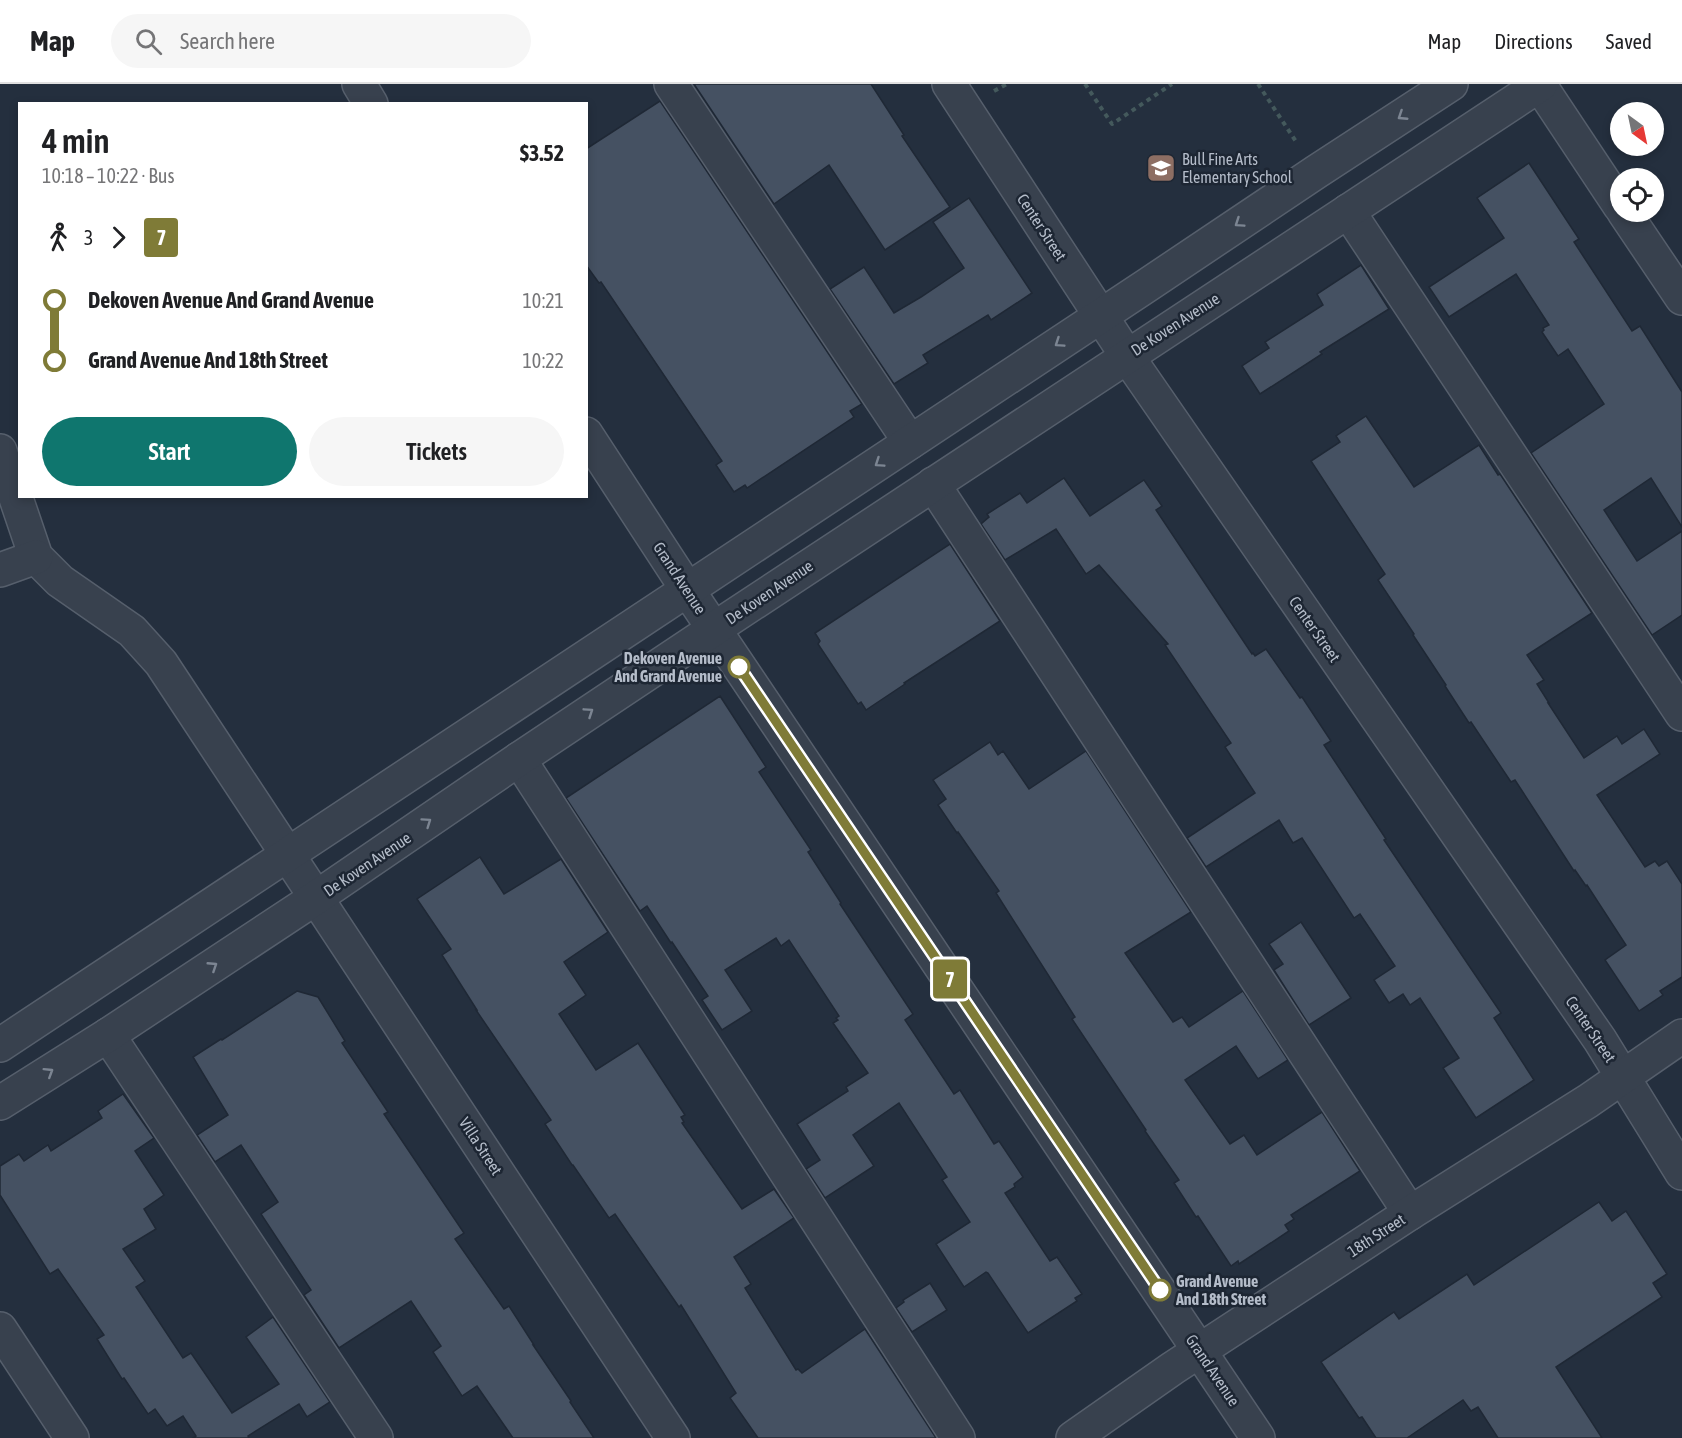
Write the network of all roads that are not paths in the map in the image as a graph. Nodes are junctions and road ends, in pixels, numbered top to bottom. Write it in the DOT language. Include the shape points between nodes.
graph roads {
  1 [pos="359,84"];
  2 [pos="671,84"];
  3 [pos="950,84"];
  4 [pos="1451,84"];
  5 [pos="1540,84"];
  6 [pos="370,102"];
  7 [pos="1610,191"];
  8 [pos="1348,211"];
  9 [pos="1631,222"];
  10 [pos="1682,298"];
  11 [pos="1100,316"];
  12 [pos="1127,356"];
  13 [pos="588,437"];
  14 [pos="910,442"];
  15 [pos="0,452"];
  16 [pos="933,484"];
  17 [pos="36,557"];
  18 [pos="0,570"];
  19 [pos="687,589"];
  20 [pos="714,629"];
  21 [pos="1682,714"];
  22 [pos="519,759"];
  23 [pos="288,854"];
  24 [pos="317,897"];
  25 [pos="108,1035"];
  26 [pos="1682,1036"];
  27 [pos="0,1045"];
  28 [pos="1623,1077"];
  29 [pos="0,1103"];
  30 [pos="1682,1173"];
  31 [pos="1410,1213"];
  32 [pos="0,1329"];
  33 [pos="1200,1351"];
  34 [pos="72,1438"];
  35 [pos="375,1438"];
  36 [pos="673,1438"];
  37 [pos="958,1438"];
  38 [pos="1073,1438"];
  39 [pos="1258,1438"];
  1 -- 6 [label="street"];
  2 -- 14 [label="street"];
  3 -- 11 [label="street, Center Street"];
  4 -- 11 [label="street, one-way"];
  5 -- 7 [label="street"];
  5 -- 8 [label="street, De Koven Avenue"];
  8 -- 12 [label="street, De Koven Avenue"];
  8 -- 21 [label="street"];
  9 -- 10 [label="street"];
  11 -- 12 [label="street, Center Street"];
  11 -- 14 [label="street, one-way"];
  12 -- 16 [label="street, De Koven Avenue"];
  12 -- 28 [label="street, Center Street"];
  13 -- 19 [label="street, Grand Avenue"];
  14 -- 19 [label="street, one-way"];
  15 -- 17 [label="street"];
  16 -- 20 [label="street, De Koven Avenue"];
  16 -- 31 [label="street"];
  17 -- 18 [label="street"];
  17 -- 23 [label="street, Villa Street" via="60,581 132,631 161,663"];
  19 -- 20 [label="street, Grand Avenue"];
  19 -- 23 [label="street"];
  22 -- 20 [label="street, De Koven Avenue, one-way"];
  20 -- 33 [label="street, Grand Avenue"];
  24 -- 22 [label="street, De Koven Avenue, one-way"];
  22 -- 37 [label="street"];
  23 -- 24 [label="street, Villa Street"];
  23 -- 27 [label="street"];
  25 -- 24 [label="street, De Koven Avenue, one-way"];
  24 -- 36 [label="street, Villa Street"];
  29 -- 25 [label="street, De Koven Avenue, one-way"];
  25 -- 35 [label="street"];
  26 -- 28 [label="street, 18th Street"];
  28 -- 30 [label="street, Center Street"];
  28 -- 31 [label="street, 18th Street"];
  31 -- 33 [label="street, 18th Street"];
  32 -- 34 [label="street"];
  33 -- 38 [label="street, 18th Street"];
  33 -- 39 [label="street, Grand Avenue"];
}
